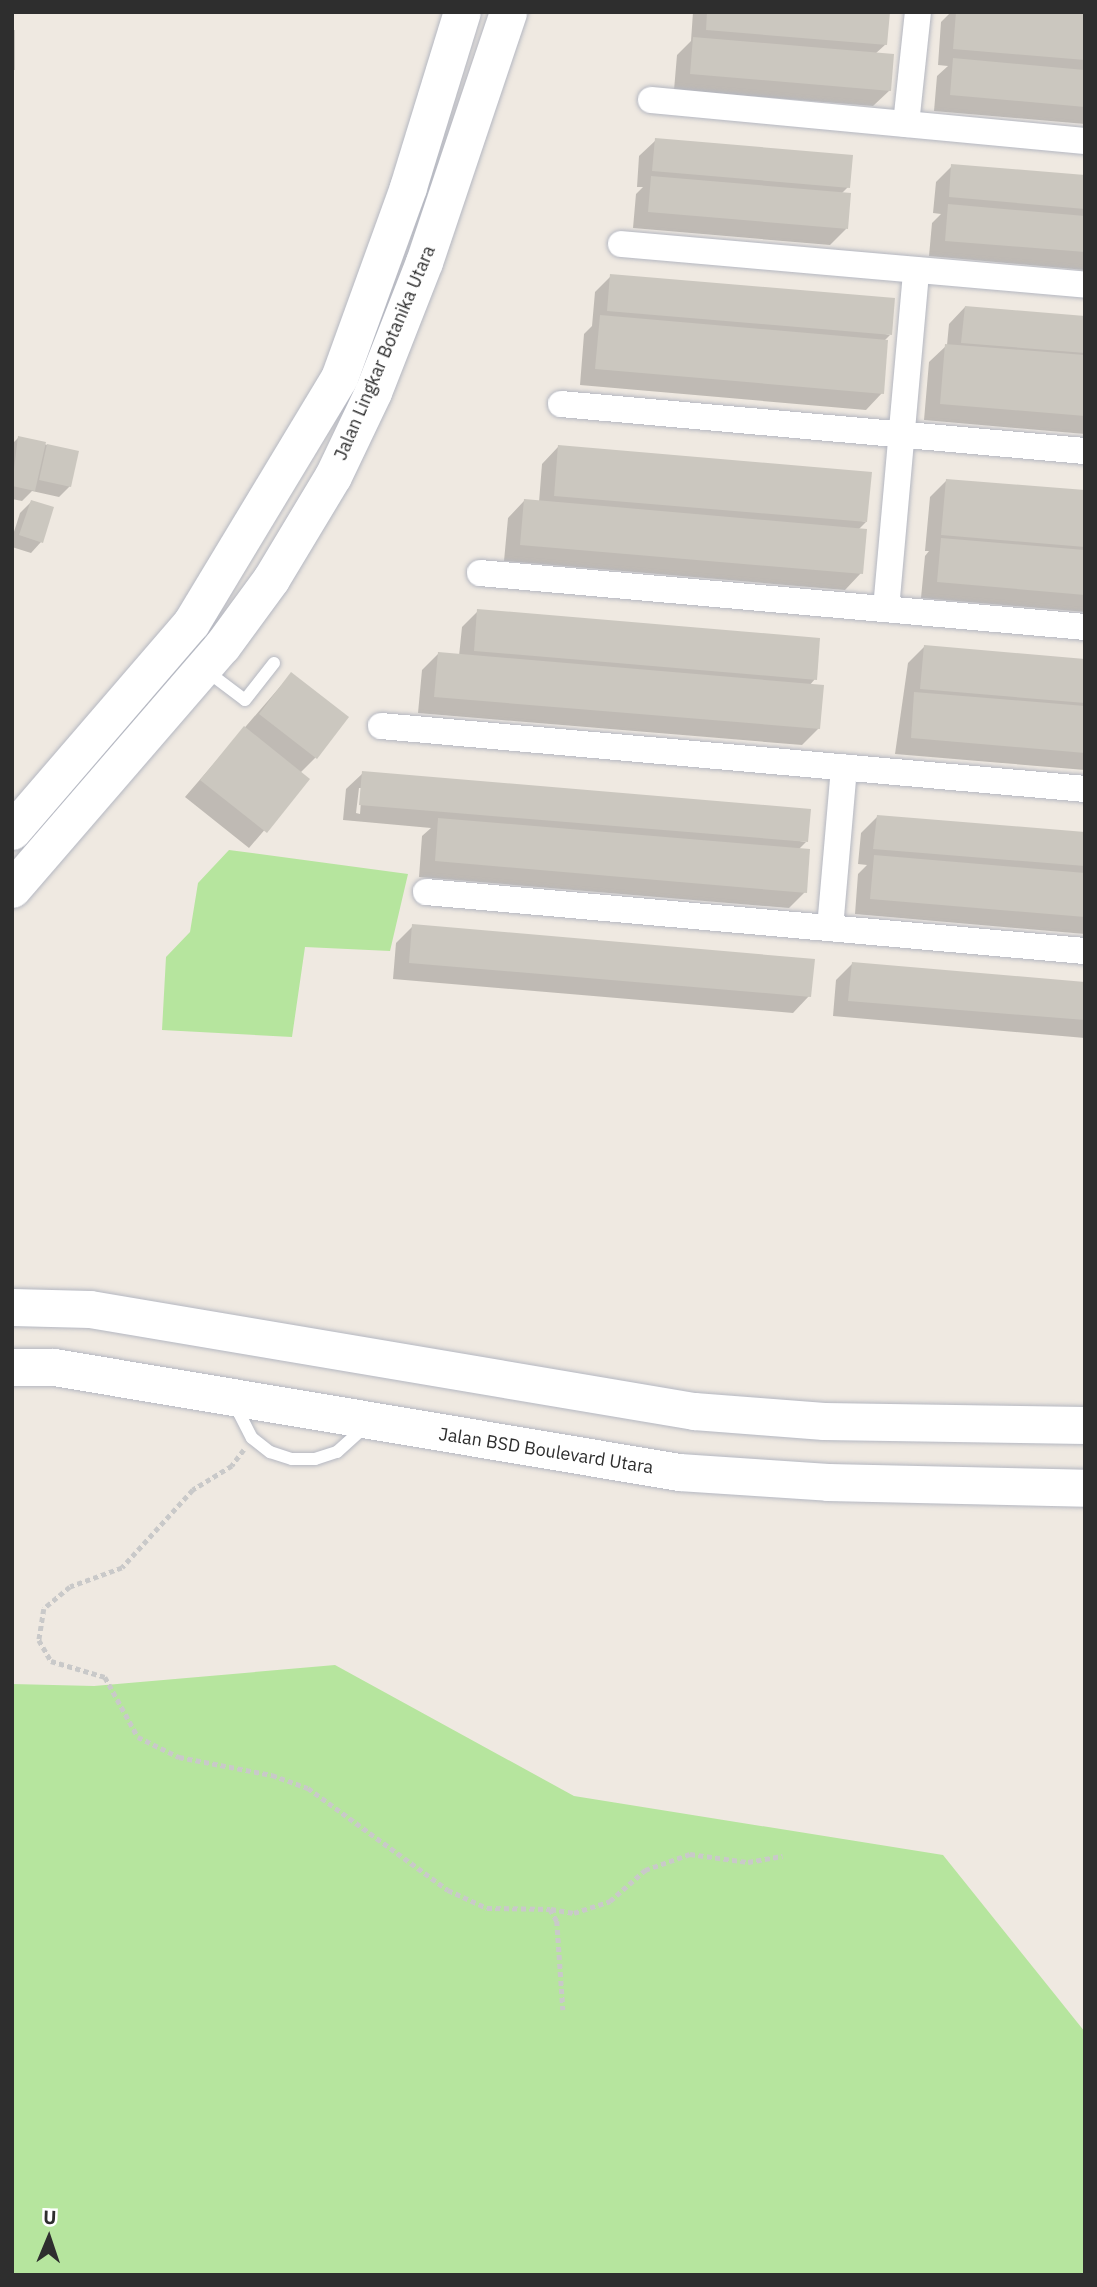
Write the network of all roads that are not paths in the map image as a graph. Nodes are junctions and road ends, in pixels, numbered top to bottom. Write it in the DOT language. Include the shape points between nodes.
graph roads {
  1 [pos="462,12"];
  2 [pos="508,12"];
  3 [pos="918,12"];
  4 [pos="651,100"];
  5 [pos="906,124"];
  6 [pos="1085,141"];
  7 [pos="621,244"];
  8 [pos="387,249"];
  9 [pos="424,262"];
  10 [pos="916,270"];
  11 [pos="1085,285"];
  12 [pos="561,404"];
  13 [pos="902,435"];
  14 [pos="1085,451"];
  15 [pos="480,573"];
  16 [pos="886,609"];
  17 [pos="1085,627"];
  18 [pos="274,663"];
  19 [pos="204,669"];
  20 [pos="381,726"];
  21 [pos="844,768"];
  22 [pos="1085,789"];
  23 [pos="12,831"];
  24 [pos="12,889"];
  25 [pos="426,892"];
  26 [pos="830,928"];
  27 [pos="1085,951"];
  28 [pos="12,1307"];
  29 [pos="12,1367"];
  30 [pos="232,1396"];
  31 [pos="370,1421"];
  32 [pos="1085,1425"];
  33 [pos="1085,1488"];
  1 -- 8 [label="main road, Jalan Lingkar Botanika Utara"];
  2 -- 9 [label="main road, Jalan Lingkar Botanika Utara"];
  3 -- 5 [label="street"];
  4 -- 5 [label="street"];
  5 -- 6 [label="street"];
  7 -- 10 [label="street"];
  8 -- 9 [label="main road"];
  8 -- 23 [label="main road, Jalan Lingkar Botanika Utara" via="339,379 234,557 191,623"];
  9 -- 19 [label="main road, Jalan Lingkar Botanika Utara" via="373,392 333,476 271,579"];
  10 -- 11 [label="street"];
  10 -- 13 [label="street"];
  12 -- 13 [label="street"];
  13 -- 14 [label="street"];
  13 -- 16 [label="street"];
  15 -- 16 [label="street"];
  16 -- 17 [label="street"];
  18 -- 19 [label="lane" via="245,700"];
  19 -- 24 [label="main road, Jalan Lingkar Botanika Utara"];
  20 -- 21 [label="street"];
  21 -- 22 [label="street"];
  21 -- 26 [label="street"];
  25 -- 26 [label="street"];
  26 -- 27 [label="street"];
  28 -- 32 [label="main road" via="90,1309 694,1411 824,1421"];
  29 -- 30 [label="main road, Jalan BSD Boulevard Utara" via="54,1367"];
  30 -- 31 [label="main road, Jalan BSD Boulevard Utara"];
  30 -- 31 [label="lane" via="239,1419 252,1437 270,1452 292,1459 316,1460 356,1439"];
  31 -- 33 [label="main road, Jalan BSD Boulevard Utara" via="679,1472 828,1482"];
}
